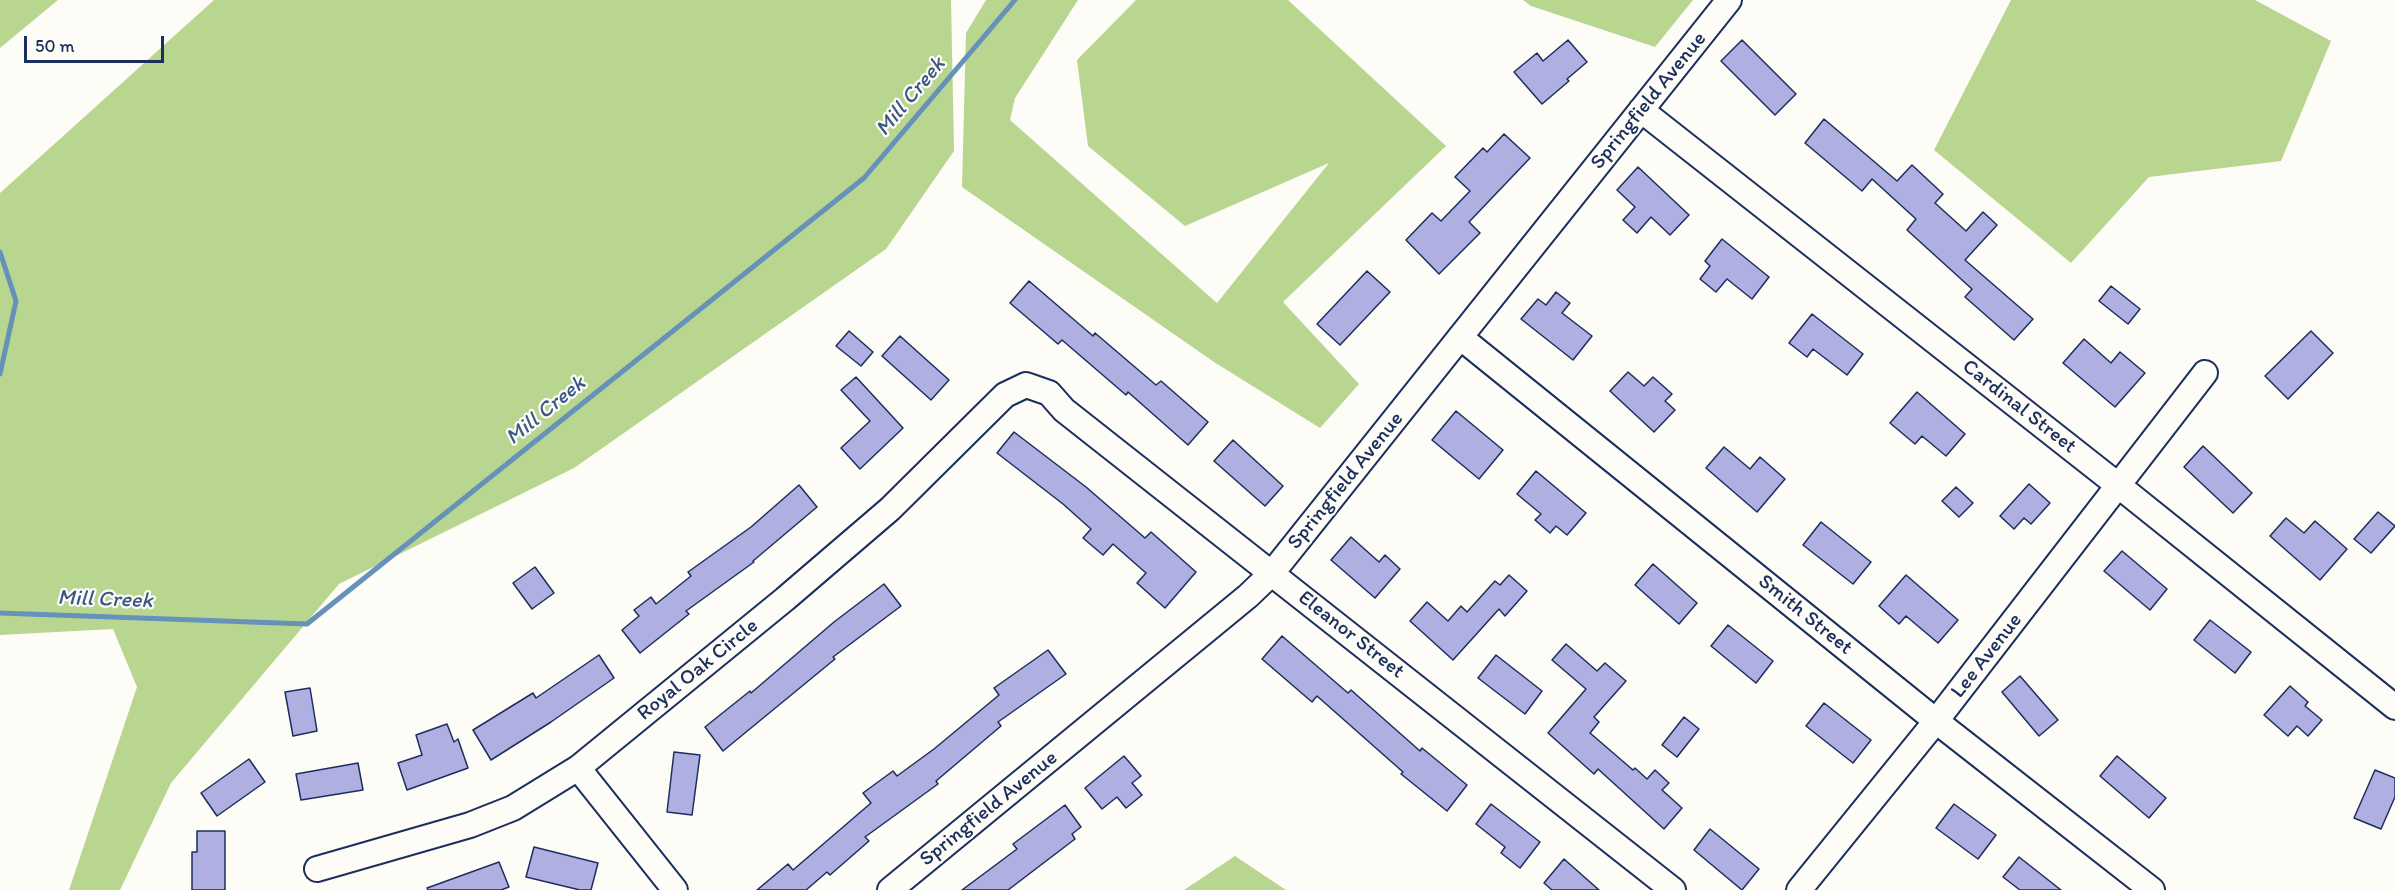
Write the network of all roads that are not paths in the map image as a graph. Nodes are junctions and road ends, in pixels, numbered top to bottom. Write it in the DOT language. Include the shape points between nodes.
graph roads {
  1 [pos="1729,0"];
  2 [pos="1641,110"];
  3 [pos="1460,338"];
  4 [pos="2205,373"];
  5 [pos="1026,385"];
  6 [pos="2119,486"];
  7 [pos="1272,573"];
  8 [pos="2395,707"];
  9 [pos="1936,721"];
  10 [pos="578,768"];
  11 [pos="317,869"];
  12 [pos="675,890"];
  13 [pos="890,890"];
  14 [pos="1673,890"];
  15 [pos="1799,890"];
  16 [pos="2152,890"];
  1 -- 2 [label="street, Springfield Avenue"];
  2 -- 3 [label="street, Springfield Avenue"];
  2 -- 6 [label="street, Cardinal Street"];
  3 -- 7 [label="street, Springfield Avenue"];
  3 -- 9 [label="street, Smith Street"];
  4 -- 6 [label="street, Lee Avenue"];
  5 -- 7 [label="street, Eleanor Street" via="1049,393 1064,410"];
  5 -- 10 [label="street, Royal Oak Circle" via="1005,395 890,509 785,599"];
  6 -- 8 [label="street, Cardinal Street"];
  6 -- 9 [label="street, Lee Avenue"];
  7 -- 13 [label="street, Springfield Avenue"];
  7 -- 14 [label="street, Eleanor Street"];
  9 -- 15 [label="street, Lee Avenue"];
  9 -- 16 [label="street, Smith Street"];
  10 -- 11 [label="street, Royal Oak Circle" via="513,808 470,825"];
  10 -- 12 [label="street"];
}
